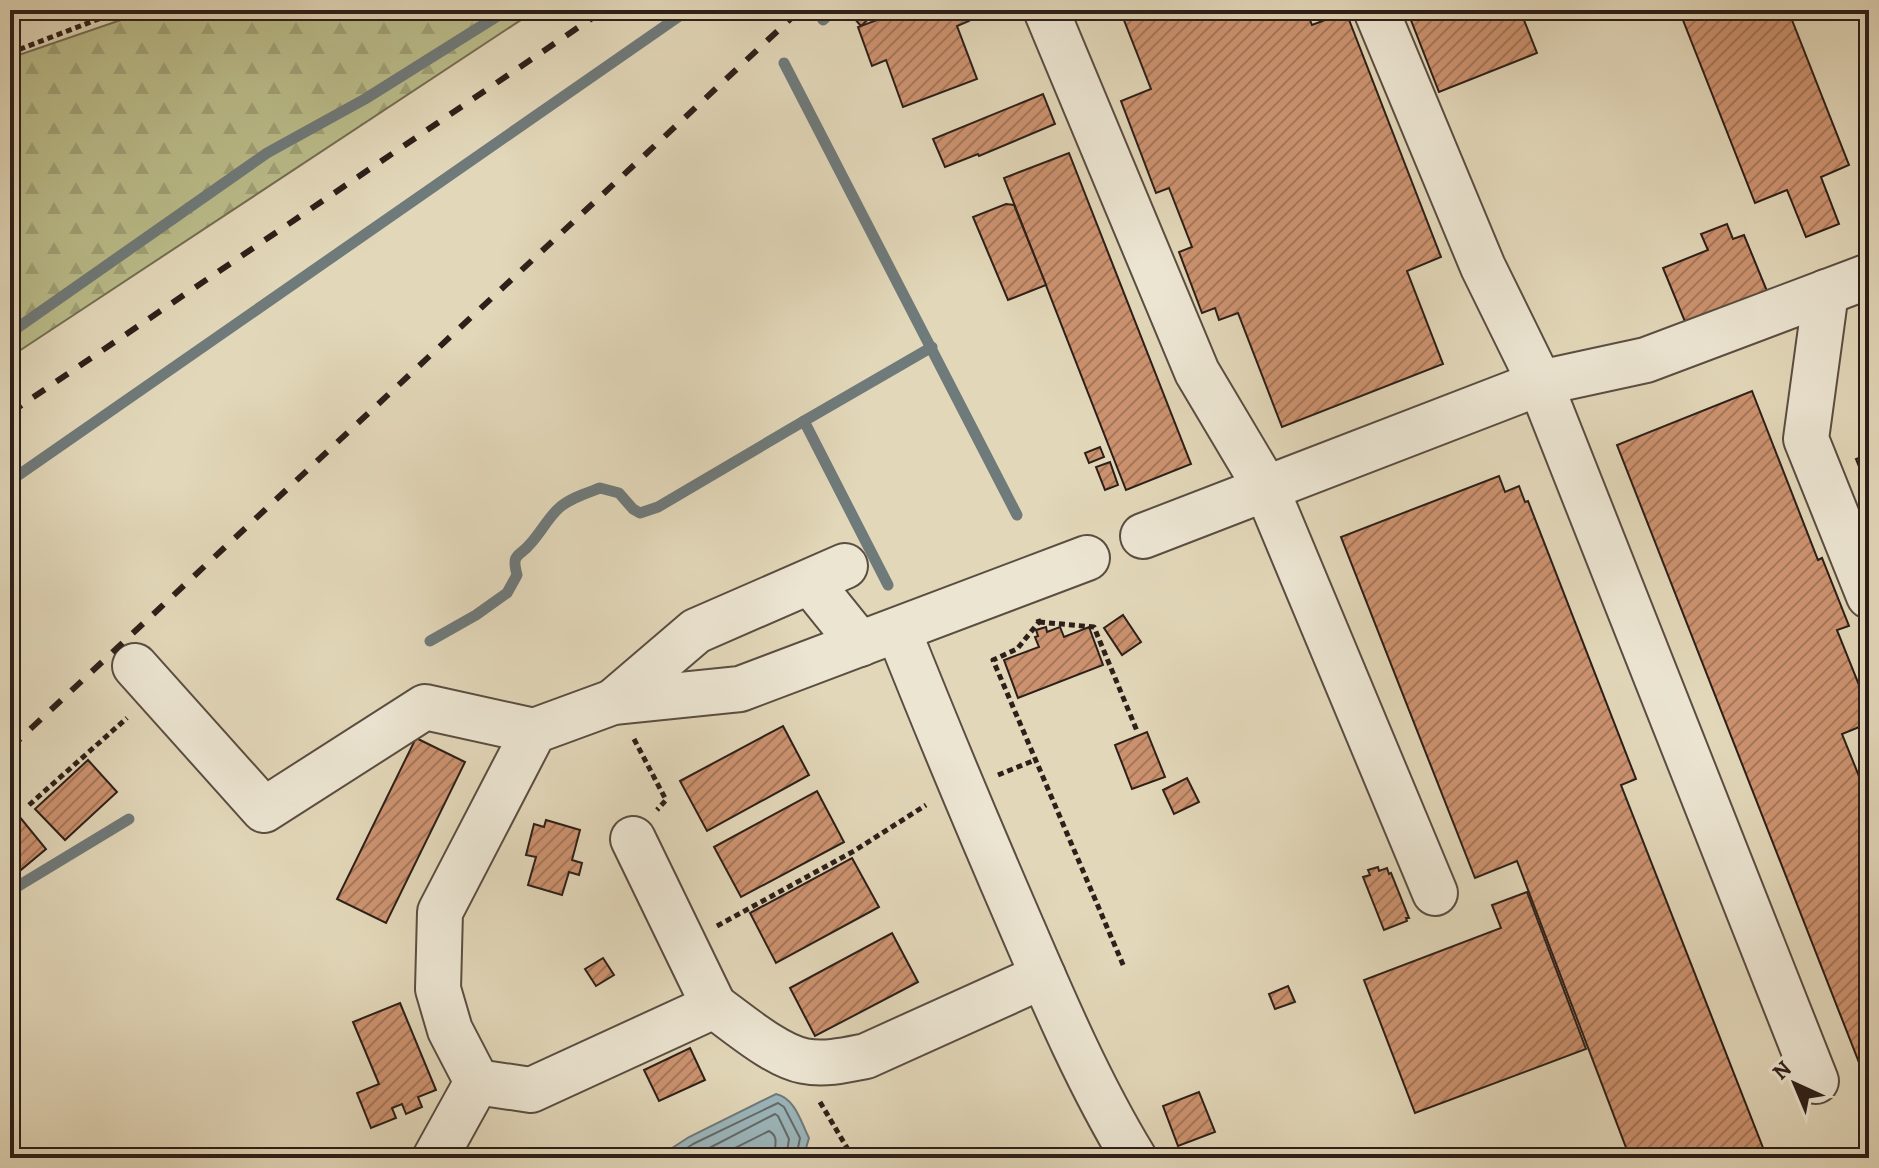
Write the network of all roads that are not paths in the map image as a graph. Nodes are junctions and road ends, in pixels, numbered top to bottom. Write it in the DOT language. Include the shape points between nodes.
graph roads {
  1 [pos="1046,10"];
  2 [pos="1376,10"];
  3 [pos="1869,276"];
  4 [pos="1826,292"];
  5 [pos="1540,383"];
  6 [pos="1266,488"];
  7 [pos="1143,536"];
  8 [pos="1087,558"];
  9 [pos="1869,596"];
  10 [pos="879,637"];
  11 [pos="146,678"];
  12 [pos="613,702"];
  13 [pos="534,731"];
  14 [pos="633,839"];
  15 [pos="1435,893"];
  16 [pos="1043,976"];
  17 [pos="714,1006"];
  18 [pos="1816,1081"];
  19 [pos="477,1082"];
  20 [pos="435,1158"];
  21 [pos="1134,1158"];
  1 -- 6 [label="lane" via="1197,372"];
  2 -- 5 [label="lane" via="1483,267"];
  3 -- 4 [label="lane"];
  4 -- 5 [label="lane" via="1646,360"];
  4 -- 9 [label="lane" via="1806,439"];
  5 -- 6 [label="lane"];
  5 -- 18 [label="lane"];
  6 -- 7 [label="lane"];
  6 -- 15 [label="lane"];
  8 -- 10 [label="lane" via="1032,602"];
  10 -- 12 [label="lane" via="740,689"];
  10 -- 12 [label="lane" via="828,574 696,631"];
  10 -- 16 [label="lane" via="962,790"];
  11 -- 13 [label="lane" via="264,810 425,707"];
  12 -- 13 [label="lane"];
  13 -- 19 [label="lane" via="440,912 438,989 450,1030"];
  14 -- 17 [label="lane"];
  16 -- 17 [label="lane" via="866,1056 837,1062 802,1061 768,1046"];
  16 -- 21 [label="lane"];
  17 -- 19 [label="lane" via="531,1090"];
  19 -- 20 [label="lane"];
}
